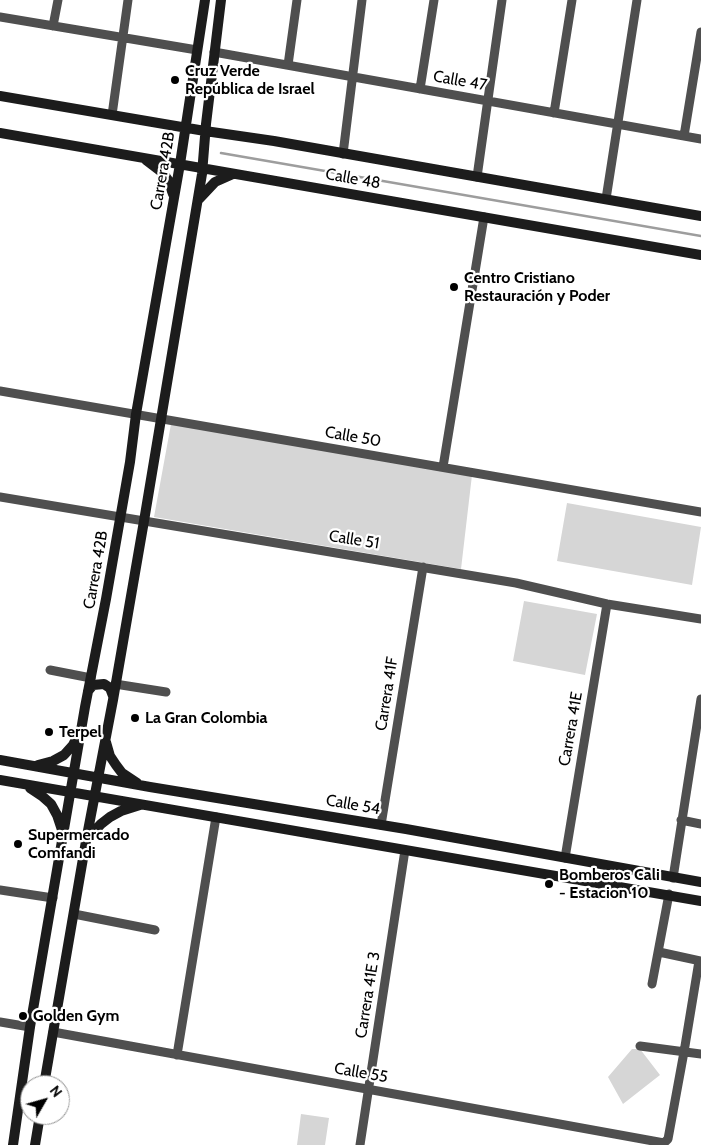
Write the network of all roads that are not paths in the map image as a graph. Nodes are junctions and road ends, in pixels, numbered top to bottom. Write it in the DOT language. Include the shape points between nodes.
graph roads {
  1 [pos="58,0"];
  2 [pos="128,0"];
  3 [pos="205,0"];
  4 [pos="221,0"];
  5 [pos="297,0"];
  6 [pos="362,0"];
  7 [pos="434,0"];
  8 [pos="502,0"];
  9 [pos="572,0"];
  10 [pos="637,0"];
  11 [pos="0,17"];
  12 [pos="53,26"];
  13 [pos="701,32"];
  14 [pos="123,38"];
  15 [pos="197,50"];
  16 [pos="214,52"];
  17 [pos="288,65"];
  18 [pos="352,77"];
  19 [pos="420,89"];
  20 [pos="0,96"];
  21 [pos="488,101"];
  22 [pos="554,113"];
  23 [pos="112,115"];
  24 [pos="618,124"];
  25 [pos="186,128"];
  26 [pos="0,132"];
  27 [pos="205,132"];
  28 [pos="684,136"];
  29 [pos="701,139"];
  30 [pos="343,154"];
  31 [pos="141,157"];
  32 [pos="180,164"];
  33 [pos="203,167"];
  34 [pos="240,173"];
  35 [pos="477,177"];
  36 [pos="174,198"];
  37 [pos="606,199"];
  38 [pos="197,202"];
  39 [pos="701,216"];
  40 [pos="484,217"];
  41 [pos="701,255"];
  42 [pos="0,391"];
  43 [pos="136,414"];
  44 [pos="160,419"];
  45 [pos="443,467"];
  46 [pos="0,497"];
  47 [pos="701,512"];
  48 [pos="120,517"];
  49 [pos="144,521"];
  50 [pos="423,567"];
  51 [pos="607,604"];
  52 [pos="701,619"];
  53 [pos="50,670"];
  54 [pos="91,678"];
  55 [pos="115,684"];
  56 [pos="88,692"];
  57 [pos="166,692"];
  58 [pos="701,699"];
  59 [pos="113,700"];
  60 [pos="700,719"];
  61 [pos="82,727"];
  62 [pos="106,736"];
  63 [pos="0,760"];
  64 [pos="30,765"];
  65 [pos="74,774"];
  66 [pos="98,778"];
  67 [pos="5,781"];
  68 [pos="150,787"];
  69 [pos="71,793"];
  70 [pos="95,797"];
  71 [pos="144,804"];
  72 [pos="216,817"];
  73 [pos="681,820"];
  74 [pos="701,824"];
  75 [pos="381,825"];
  76 [pos="64,838"];
  77 [pos="86,841"];
  78 [pos="405,850"];
  79 [pos="565,858"];
  80 [pos="673,878"];
  81 [pos="701,882"];
  82 [pos="0,890"];
  83 [pos="669,894"];
  84 [pos="53,898"];
  85 [pos="701,901"];
  86 [pos="74,914"];
  87 [pos="155,930"];
  88 [pos="659,952"];
  89 [pos="700,961"];
  90 [pos="652,984"];
  91 [pos="0,1022"];
  92 [pos="30,1027"];
  93 [pos="53,1032"];
  94 [pos="640,1046"];
  95 [pos="684,1052"];
  96 [pos="701,1054"];
  97 [pos="178,1055"];
  98 [pos="46,1075"];
  99 [pos="369,1089"];
  100 [pos="38,1125"];
  101 [pos="13,1145"];
  102 [pos="35,1145"];
  103 [pos="360,1145"];
  1 -- 12 [label="street"];
  2 -- 14 [label="street"];
  3 -- 15 [label="street, Carrera 42B"];
  4 -- 16 [label="street"];
  5 -- 17 [label="street"];
  6 -- 18 [label="street"];
  7 -- 19 [label="street"];
  8 -- 21 [label="street"];
  9 -- 22 [label="street"];
  10 -- 24 [label="street"];
  11 -- 12 [label="street"];
  12 -- 14 [label="street"];
  13 -- 28 [label="street"];
  14 -- 15 [label="street"];
  14 -- 23 [label="street"];
  15 -- 25 [label="street, Carrera 42B"];
  16 -- 17 [label="street, Calle 47"];
  16 -- 27 [label="street"];
  17 -- 18 [label="street, Calle 47"];
  18 -- 19 [label="street, Calle 47"];
  18 -- 30 [label="street"];
  19 -- 21 [label="street, Calle 47"];
  20 -- 23 [label="street, Calle 48"];
  21 -- 22 [label="street, Calle 47"];
  21 -- 35 [label="street"];
  22 -- 24 [label="street, Calle 47"];
  23 -- 25 [label="street, Calle 48"];
  24 -- 28 [label="street, Calle 47"];
  24 -- 37 [label="street"];
  25 -- 27 [label="street, Calle 48"];
  25 -- 32 [label="street, Carrera 42B"];
  26 -- 31 [label="street, Calle 48"];
  27 -- 30 [label="street, Calle 48"];
  27 -- 33 [label="street"];
  28 -- 29 [label="street, Calle 47"];
  30 -- 35 [label="street, Calle 48"];
  31 -- 32 [label="street, Calle 48"];
  31 -- 36 [label="street" via="163,173"];
  32 -- 33 [label="street, Calle 48"];
  32 -- 36 [label="street, Carrera 42B"];
  33 -- 34 [label="street, Calle 48"];
  33 -- 38 [label="street"];
  34 -- 38 [label="street" via="215,182"];
  34 -- 40 [label="street, Calle 48"];
  35 -- 37 [label="street, Calle 48"];
  36 -- 43 [label="street, Carrera 42B"];
  37 -- 39 [label="street, Calle 48"];
  38 -- 44 [label="street"];
  40 -- 41 [label="street, Calle 48"];
  40 -- 45 [label="street"];
  42 -- 43 [label="street, Calle 50"];
  43 -- 44 [label="street, Calle 50"];
  43 -- 48 [label="street, Carrera 42B"];
  44 -- 45 [label="street, Calle 50"];
  44 -- 49 [label="street"];
  45 -- 47 [label="street, Calle 50"];
  46 -- 48 [label="street, Calle 51"];
  48 -- 49 [label="street, Calle 51"];
  48 -- 54 [label="street, Carrera 42B"];
  49 -- 50 [label="street, Calle 51"];
  49 -- 55 [label="street"];
  50 -- 51 [label="street, Calle 51" via="516,582"];
  50 -- 75 [label="street, Carrera 41F"];
  51 -- 52 [label="street, Calle 51"];
  51 -- 79 [label="street, Carrera 41E"];
  53 -- 54 [label="street"];
  54 -- 56 [label="street, Carrera 42B"];
  55 -- 57 [label="street"];
  55 -- 59 [label="street"];
  56 -- 59 [label="street" via="93,686 104,684 112,692"];
  56 -- 61 [label="street, Carrera 42B"];
  58 -- 60 [label="street"];
  59 -- 62 [label="street"];
  60 -- 73 [label="street"];
  61 -- 64 [label="street" via="73,745 60,758 48,764"];
  61 -- 65 [label="street, Carrera 42B"];
  62 -- 66 [label="street"];
  62 -- 68 [label="street" via="110,756 122,773"];
  63 -- 64 [label="street, Calle 54"];
  64 -- 65 [label="street, Calle 54"];
  65 -- 66 [label="street, Calle 54"];
  65 -- 69 [label="street, Carrera 42B"];
  66 -- 68 [label="street, Calle 54"];
  66 -- 70 [label="street"];
  67 -- 69 [label="street"];
  67 -- 76 [label="street" via="33,789 42,796 57,814"];
  68 -- 75 [label="street, Calle 54"];
  69 -- 70 [label="street"];
  69 -- 76 [label="street, Carrera 42B"];
  70 -- 71 [label="street"];
  70 -- 77 [label="street"];
  71 -- 72 [label="street"];
  71 -- 77 [label="street" via="110,817"];
  72 -- 78 [label="street"];
  72 -- 97 [label="street"];
  73 -- 74 [label="street"];
  73 -- 80 [label="street"];
  75 -- 79 [label="street, Calle 54"];
  76 -- 84 [label="street, Carrera 42B"];
  77 -- 86 [label="street"];
  78 -- 83 [label="street"];
  78 -- 99 [label="street, Carrera 41E 3"];
  79 -- 80 [label="street, Calle 54"];
  80 -- 81 [label="street, Calle 54"];
  82 -- 84 [label="street"];
  83 -- 85 [label="street"];
  83 -- 88 [label="street"];
  84 -- 92 [label="street, Carrera 42B"];
  86 -- 87 [label="street"];
  86 -- 93 [label="street"];
  88 -- 89 [label="street"];
  88 -- 90 [label="street"];
  89 -- 95 [label="street"];
  91 -- 92 [label="street"];
  92 -- 101 [label="street, Carrera 42B"];
  93 -- 97 [label="street, Calle 55"];
  93 -- 98 [label="street"];
  94 -- 95 [label="street"];
  95 -- 96 [label="street"];
  95 -- 99 [label="street, Calle 55" via="668,1139 664,1142"];
  97 -- 99 [label="street, Calle 55"];
  99 -- 103 [label="street, Carrera 41E 3"];
  100 -- 102 [label="street"];
}
